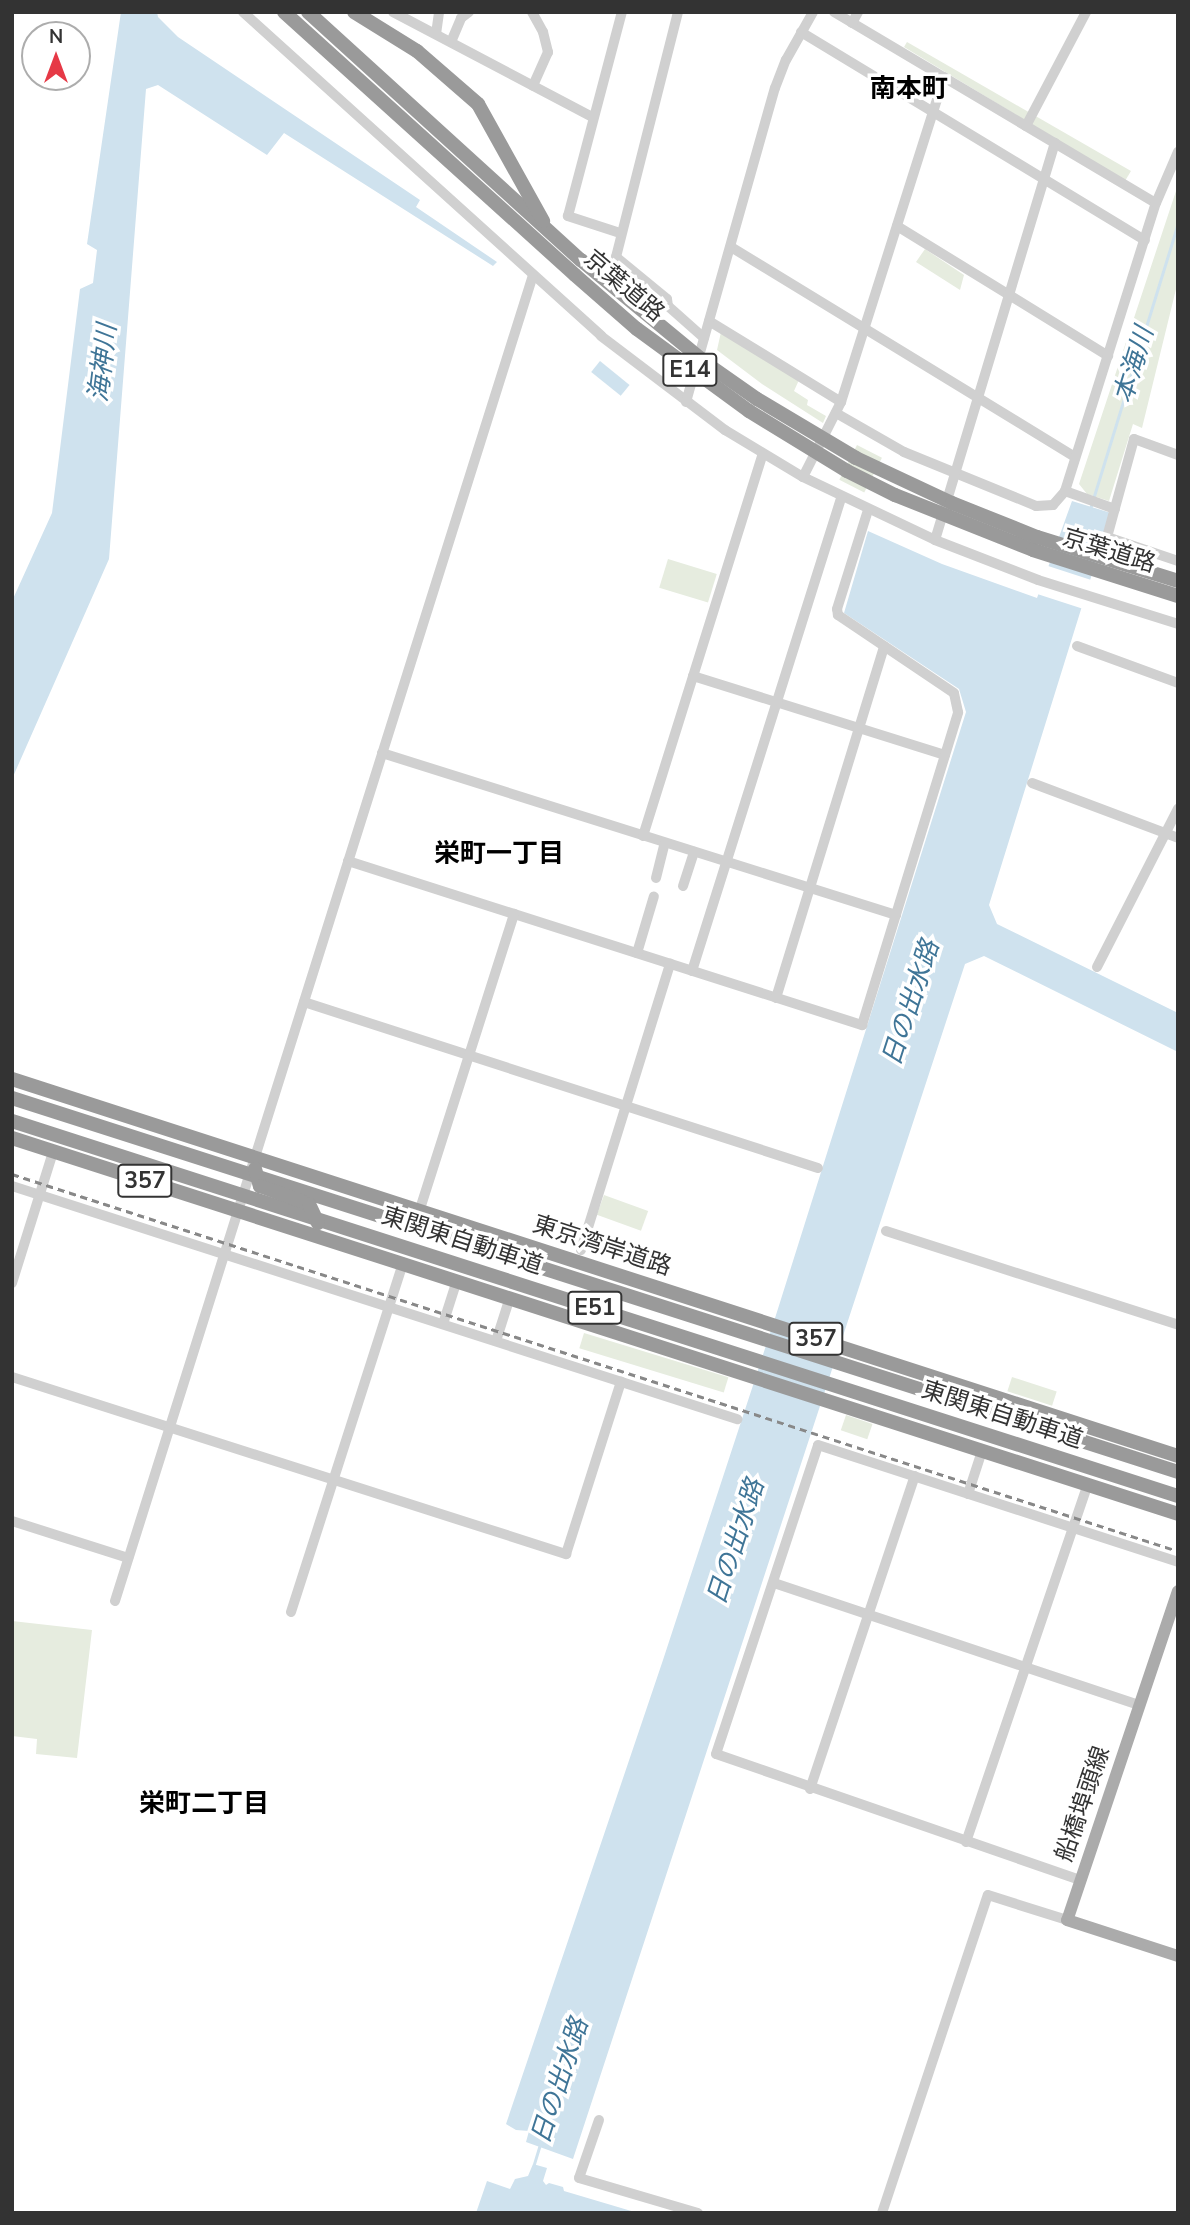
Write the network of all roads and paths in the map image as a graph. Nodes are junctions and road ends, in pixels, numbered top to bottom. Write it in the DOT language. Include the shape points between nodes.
graph roads {
  1 [pos="243,12"];
  2 [pos="284,12"];
  3 [pos="308,12"];
  4 [pos="354,12"];
  5 [pos="393,12"];
  6 [pos="439,12"];
  7 [pos="469,12"];
  8 [pos="531,12"];
  9 [pos="622,12"];
  10 [pos="678,12"];
  11 [pos="813,12"];
  12 [pos="834,12"];
  13 [pos="858,12"];
  14 [pos="1086,12"];
  15 [pos="852,23"];
  16 [pos="801,32"];
  17 [pos="436,34"];
  18 [pos="451,42"];
  19 [pos="944,77"];
  20 [pos="533,86"];
  21 [pos="933,112"];
  22 [pos="592,117"];
  23 [pos="1026,126"];
  24 [pos="1055,143"];
  25 [pos="1178,152"];
  26 [pos="1043,180"];
  27 [pos="1156,203"];
  28 [pos="897,226"];
  29 [pos="549,231"];
  30 [pos="620,233"];
  31 [pos="1145,240"];
  32 [pos="731,247"];
  33 [pos="533,275"];
  34 [pos="1008,295"];
  35 [pos="709,321"];
  36 [pos="866,326"];
  37 [pos="704,338"];
  38 [pos="1108,356"];
  39 [pos="976,397"];
  40 [pos="686,402"];
  41 [pos="841,402"];
  42 [pos="836,413"];
  43 [pos="763,454"];
  44 [pos="1178,455"];
  45 [pos="1074,456"];
  46 [pos="956,474"];
  47 [pos="803,477"];
  48 [pos="1065,491"];
  49 [pos="841,497"];
  50 [pos="1115,509"];
  51 [pos="868,510"];
  52 [pos="935,540"];
  53 [pos="1178,561"];
  54 [pos="1178,581"];
  55 [pos="1178,596"];
  56 [pos="1178,624"];
  57 [pos="884,646"];
  58 [pos="1077,646"];
  59 [pos="693,676"];
  60 [pos="1178,683"];
  61 [pos="775,702"];
  62 [pos="859,728"];
  63 [pos="382,753"];
  64 [pos="945,755"];
  65 [pos="1032,783"];
  66 [pos="1178,809"];
  67 [pos="1165,833"];
  68 [pos="643,836"];
  69 [pos="1178,838"];
  70 [pos="665,843"];
  71 [pos="694,852"];
  72 [pos="348,861"];
  73 [pos="726,862"];
  74 [pos="656,878"];
  75 [pos="683,886"];
  76 [pos="809,888"];
  77 [pos="654,897"];
  78 [pos="514,914"];
  79 [pos="896,915"];
  80 [pos="637,953"];
  81 [pos="670,964"];
  82 [pos="1097,967"];
  83 [pos="692,971"];
  84 [pos="776,998"];
  85 [pos="304,1002"];
  86 [pos="468,1055"];
  87 [pos="12,1079"];
  88 [pos="12,1098"];
  89 [pos="81,1102"];
  90 [pos="627,1107"];
  91 [pos="12,1121"];
  92 [pos="12,1139"];
  93 [pos="53,1152"];
  94 [pos="254,1158"];
  95 [pos="818,1168"];
  96 [pos="12,1185"];
  97 [pos="40,1194"];
  98 [pos="238,1211"];
  99 [pos="419,1212"];
  100 [pos="886,1231"];
  101 [pos="581,1250"];
  102 [pos="224,1253"];
  103 [pos="382,1256"];
  104 [pos="403,1263"];
  105 [pos="457,1280"];
  106 [pos="12,1283"];
  107 [pos="510,1297"];
  108 [pos="389,1307"];
  109 [pos="443,1324"];
  110 [pos="1178,1325"];
  111 [pos="496,1341"];
  112 [pos="12,1377"];
  113 [pos="621,1382"];
  114 [pos="737,1419"];
  115 [pos="168,1427"];
  116 [pos="982,1451"];
  117 [pos="1178,1457"];
  118 [pos="1178,1472"];
  119 [pos="915,1476"];
  120 [pos="334,1480"];
  121 [pos="1088,1485"];
  122 [pos="968,1494"];
  123 [pos="1178,1496"];
  124 [pos="1178,1514"];
  125 [pos="12,1521"];
  126 [pos="1074,1528"];
  127 [pos="128,1558"];
  128 [pos="1178,1562"];
  129 [pos="774,1583"];
  130 [pos="1178,1591"];
  131 [pos="115,1601"];
  132 [pos="291,1612"];
  133 [pos="868,1615"];
  134 [pos="1027,1668"];
  135 [pos="1138,1705"];
  136 [pos="810,1788"];
  137 [pos="966,1842"];
  138 [pos="1080,1880"];
  139 [pos="1067,1920"];
  140 [pos="1178,1956"];
  141 [pos="598,2120"];
  142 [pos="698,2213"];
  143 [pos="882,2213"];
  1 -- 33 [label="street"];
  2 -- 55 [label="highway, 京葉道路 / E14" via="637,329 749,411 895,495 1033,550"];
  3 -- 29 [label="highway, 京葉道路 / E14"];
  4 -- 29 [label="highway" via="417,51 478,104"];
  5 -- 17 [label="street"];
  6 -- 17 [label="street"];
  7 -- 18 [label="street" via="461,18"];
  8 -- 20 [label="street" via="548,52"];
  9 -- 22 [label="street"];
  10 -- 30 [label="street"];
  11 -- 16 [label="street"];
  12 -- 15 [label="street"];
  13 -- 15 [label="street"];
  14 -- 23 [label="street"];
  15 -- 19 [label="street"];
  16 -- 21 [label="street"];
  16 -- 32 [label="street" via="775,88"];
  17 -- 18 [label="street"];
  18 -- 20 [label="street"];
  19 -- 21 [label="street"];
  19 -- 23 [label="street"];
  20 -- 22 [label="street"];
  21 -- 26 [label="street"];
  21 -- 28 [label="street"];
  22 -- 30 [label="street" via="568,217"];
  23 -- 24 [label="street"];
  24 -- 26 [label="street"];
  24 -- 27 [label="street"];
  25 -- 27 [label="street"];
  26 -- 31 [label="street"];
  26 -- 34 [label="street"];
  27 -- 31 [label="street"];
  28 -- 34 [label="street"];
  28 -- 36 [label="street"];
  29 -- 54 [label="highway, 京葉道路 / E14" via="707,364 816,436 951,503 1037,537"];
  30 -- 37 [label="street" via="617,259 667,299 668,306"];
  31 -- 38 [label="street"];
  32 -- 35 [label="street"];
  32 -- 36 [label="street"];
  33 -- 40 [label="street" via="601,336"];
  33 -- 63 [label="street"];
  34 -- 38 [label="street"];
  34 -- 39 [label="street"];
  35 -- 37 [label="street"];
  35 -- 41 [label="street"];
  36 -- 39 [label="street"];
  36 -- 41 [label="street"];
  37 -- 40 [label="street"];
  38 -- 45 [label="street"];
  39 -- 45 [label="street"];
  39 -- 46 [label="street"];
  40 -- 43 [label="street"];
  41 -- 42 [label="street"];
  42 -- 46 [label="street" via="904,452"];
  42 -- 47 [label="street"];
  43 -- 47 [label="street"];
  43 -- 59 [label="street"];
  44 -- 50 [label="street" via="1134,439"];
  45 -- 48 [label="street"];
  46 -- 48 [label="street" via="1036,506 1053,505"];
  46 -- 52 [label="street"];
  47 -- 49 [label="street"];
  48 -- 50 [label="street"];
  49 -- 51 [label="street"];
  49 -- 61 [label="street"];
  50 -- 53 [label="street" via="1107,537"];
  51 -- 52 [label="street"];
  51 -- 57 [label="street" via="836,609 842,620"];
  52 -- 56 [label="street" via="1038,580"];
  57 -- 62 [label="street"];
  57 -- 64 [label="street" via="954,693 958,712"];
  58 -- 60 [label="street"];
  59 -- 61 [label="street"];
  59 -- 68 [label="street"];
  61 -- 62 [label="street"];
  61 -- 73 [label="street"];
  62 -- 64 [label="street"];
  62 -- 76 [label="street"];
  63 -- 68 [label="street"];
  63 -- 72 [label="street"];
  64 -- 79 [label="street"];
  65 -- 67 [label="street"];
  66 -- 67 [label="street"];
  67 -- 69 [label="street"];
  67 -- 82 [label="street"];
  68 -- 70 [label="street"];
  70 -- 71 [label="street"];
  70 -- 74 [label="street"];
  71 -- 73 [label="street"];
  71 -- 75 [label="street"];
  72 -- 78 [label="street"];
  72 -- 85 [label="street"];
  73 -- 76 [label="street"];
  73 -- 83 [label="street"];
  76 -- 79 [label="street"];
  76 -- 84 [label="street"];
  77 -- 80 [label="street"];
  78 -- 80 [label="street"];
  78 -- 86 [label="street"];
  79 -- 84 [label="street" via="862,1025"];
  80 -- 81 [label="street"];
  81 -- 83 [label="street"];
  81 -- 90 [label="street"];
  83 -- 84 [label="street"];
  85 -- 86 [label="street"];
  85 -- 94 [label="street"];
  86 -- 90 [label="street"];
  86 -- 99 [label="street"];
  87 -- 89 [label="highway, 東京湾岸道路 / 357"];
  88 -- 118 [label="highway, 東関東自動車道 / E51"];
  89 -- 94 [label="highway, 東京湾岸道路 / 357"];
  89 -- 98 [label="highway" via="93,1115 121,1128 128,1149 222,1180 230,1186"];
  90 -- 95 [label="street"];
  90 -- 101 [label="street"];
  91 -- 123 [label="highway, 東関東自動車道 / E51"];
  92 -- 93 [label="highway, 357"];
  93 -- 97 [label="street"];
  93 -- 98 [label="highway, 357"];
  94 -- 98 [label="street"];
  94 -- 99 [label="highway, 東京湾岸道路 / 357"];
  94 -- 103 [label="highway" via="260,1186 309,1204 320,1228 378,1250"];
  96 -- 97 [label="street"];
  97 -- 102 [label="street"];
  97 -- 106 [label="street"];
  98 -- 102 [label="street"];
  98 -- 103 [label="highway, 357"];
  99 -- 117 [label="highway, 東京湾岸道路 / 357"];
  100 -- 110 [label="street"];
  102 -- 108 [label="street"];
  102 -- 115 [label="street"];
  103 -- 104 [label="highway, 357"];
  104 -- 105 [label="highway, 357"];
  104 -- 108 [label="street"];
  105 -- 107 [label="highway, 357"];
  105 -- 109 [label="street"];
  107 -- 111 [label="street"];
  107 -- 116 [label="highway, 357"];
  108 -- 109 [label="street"];
  108 -- 120 [label="street"];
  109 -- 111 [label="street"];
  111 -- 113 [label="street"];
  112 -- 115 [label="street"];
  113 -- 114 [label="street"];
  113 -- 120 [label="street" via="566,1554"];
  115 -- 120 [label="street"];
  115 -- 127 [label="street"];
  116 -- 121 [label="highway, 357"];
  116 -- 122 [label="street"];
  119 -- 122 [label="street"];
  119 -- 129 [label="street" via="818,1445"];
  119 -- 133 [label="street"];
  120 -- 132 [label="street"];
  121 -- 124 [label="highway, 357"];
  121 -- 126 [label="street"];
  122 -- 126 [label="street"];
  125 -- 127 [label="street"];
  126 -- 128 [label="street"];
  126 -- 134 [label="street"];
  127 -- 131 [label="street"];
  129 -- 133 [label="street"];
  129 -- 136 [label="street" via="716,1754"];
  130 -- 135 [label="main road, 船橋埠頭線"];
  133 -- 134 [label="street"];
  133 -- 136 [label="street"];
  134 -- 135 [label="street"];
  134 -- 137 [label="street"];
  135 -- 138 [label="main road, 船橋埠頭線"];
  136 -- 137 [label="street"];
  137 -- 138 [label="street"];
  138 -- 139 [label="main road, 船橋埠頭線"];
  139 -- 140 [label="main road"];
  139 -- 143 [label="street" via="988,1895"];
  141 -- 142 [label="street" via="579,2178"];
}
